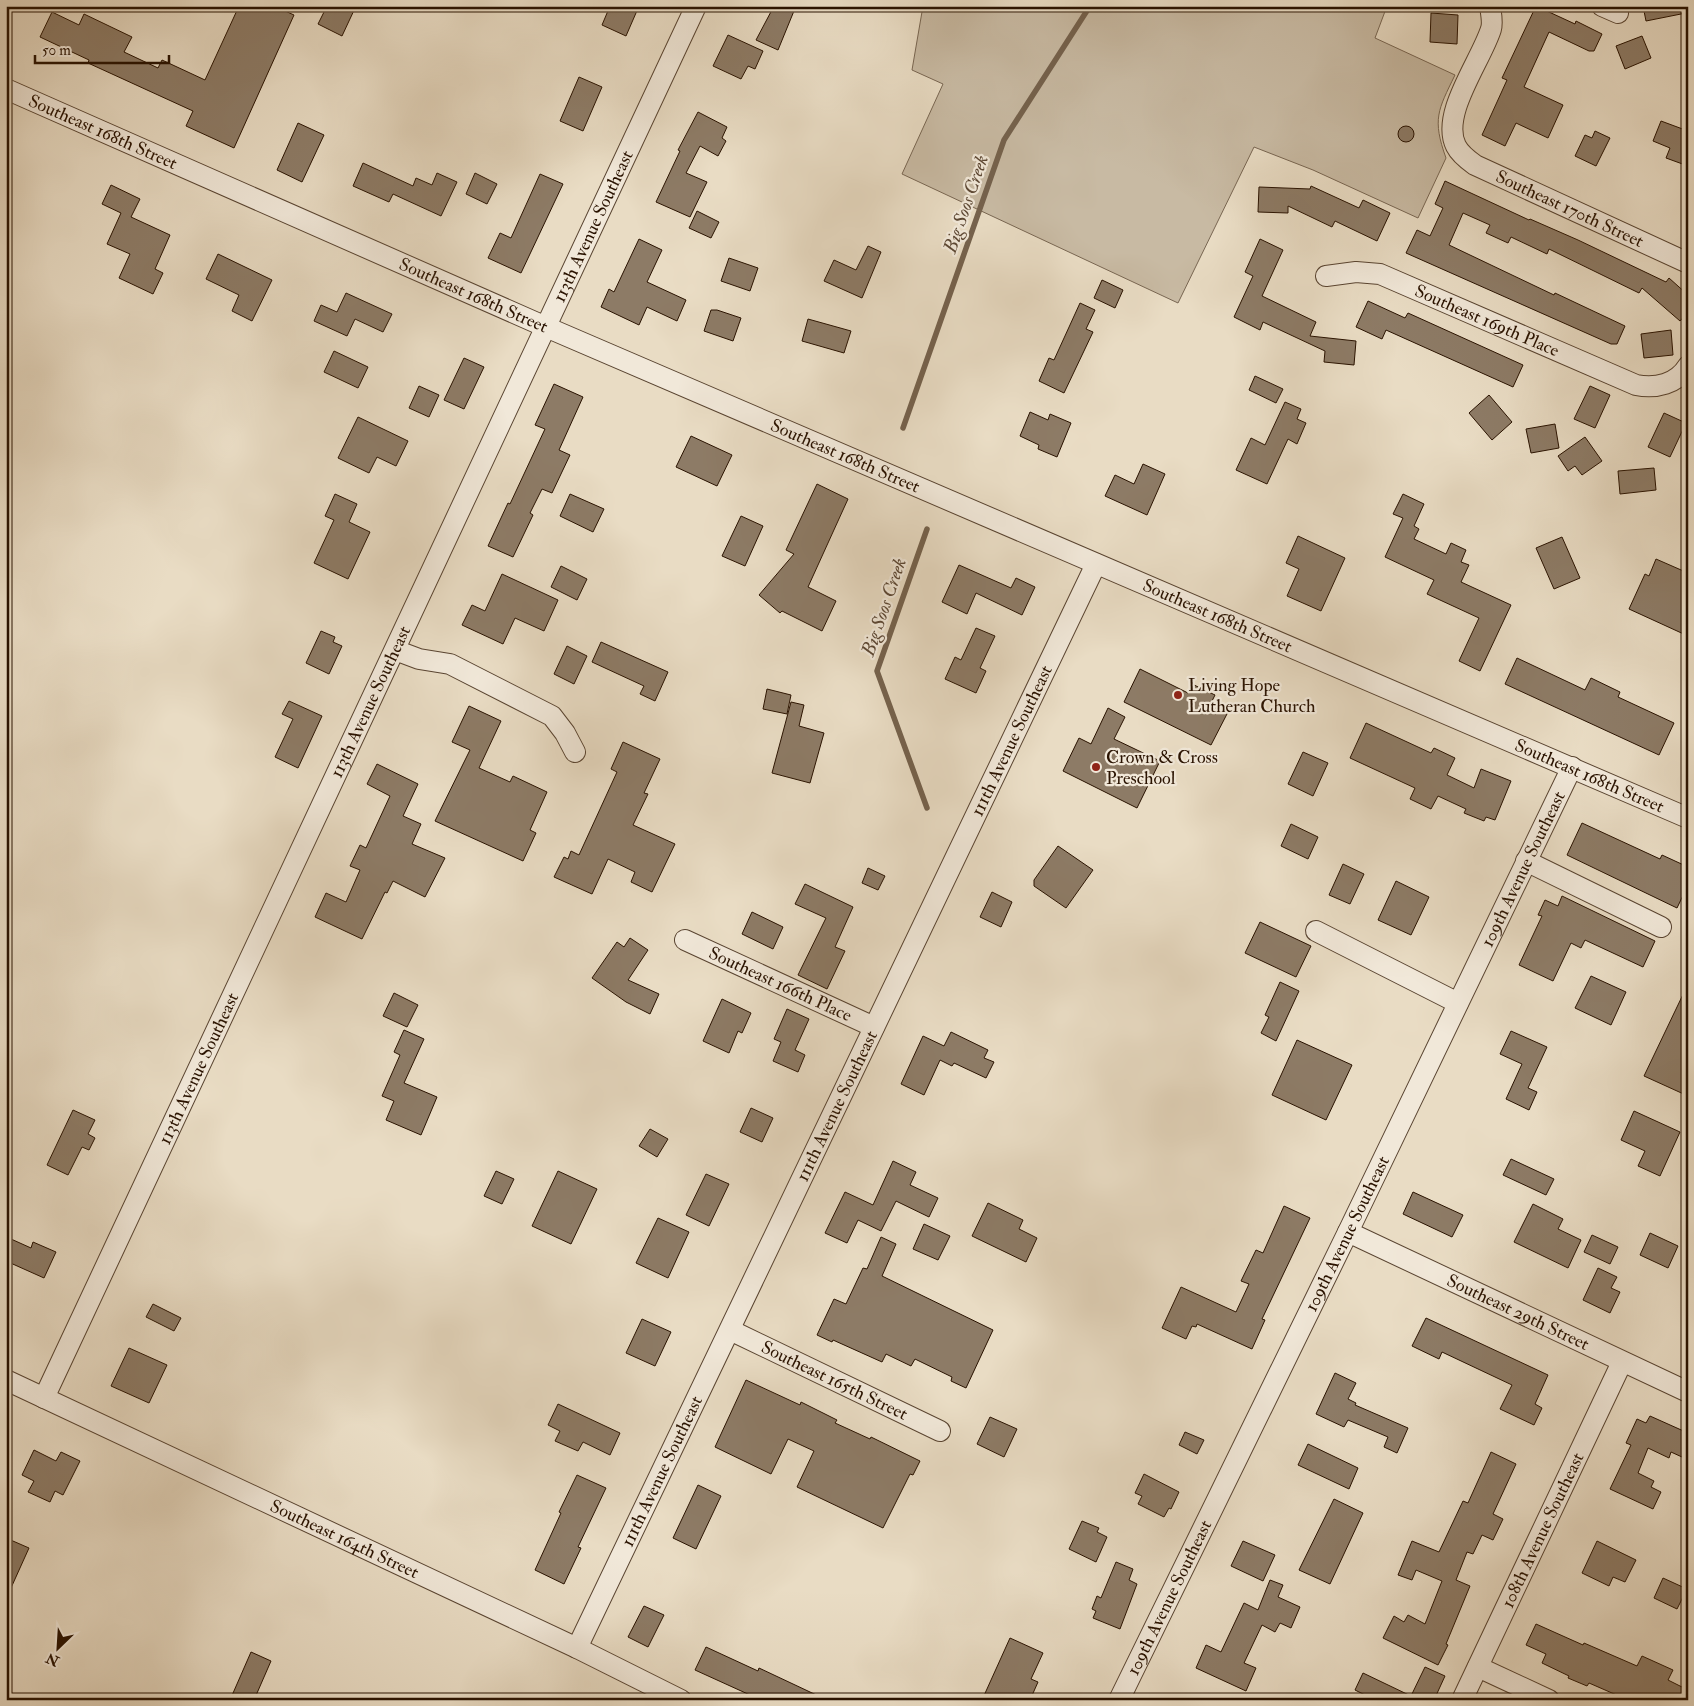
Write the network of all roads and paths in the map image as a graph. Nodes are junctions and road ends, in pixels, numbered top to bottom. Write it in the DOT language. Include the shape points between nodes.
graph roads {
  1 [pos="696,6"];
  2 [pos="1490,6"];
  3 [pos="6,89"];
  4 [pos="1688,263"];
  5 [pos="1326,276"];
  6 [pos="546,327"];
  7 [pos="1688,366"];
  8 [pos="1096,564"];
  9 [pos="395,650"];
  10 [pos="575,752"];
  11 [pos="1572,767"];
  12 [pos="1688,818"];
  13 [pos="1526,861"];
  14 [pos="1661,927"];
  15 [pos="1316,931"];
  16 [pos="685,940"];
  17 [pos="1458,1003"];
  18 [pos="874,1027"];
  19 [pos="1348,1232"];
  20 [pos="730,1330"];
  21 [pos="1622,1362"];
  22 [pos="6,1380"];
  23 [pos="1688,1392"];
  24 [pos="44,1398"];
  25 [pos="940,1431"];
  26 [pos="578,1648"];
  27 [pos="1478,1667"];
  28 [pos="681,1700"];
  29 [pos="1118,1700"];
  30 [pos="1462,1700"];
  31 [pos="1549,1700"];
  1 -- 6 [label="street, 113th Avenue Southeast"];
  2 -- 4 [label="street, Southeast 170th Street" via="1492,28 1456,105 1452,127 1456,148 1475,165"];
  3 -- 6 [label="street, Southeast 168th Street"];
  5 -- 7 [label="street, Southeast 169th Place" via="1356,272 1380,274 1645,387 1674,380"];
  6 -- 8 [label="street, Southeast 168th Street"];
  6 -- 9 [label="street, 113th Avenue Southeast"];
  8 -- 11 [label="street, Southeast 168th Street"];
  8 -- 18 [label="street, 111th Avenue Southeast"];
  9 -- 10 [label="street" via="419,660 450,664 552,716"];
  9 -- 24 [label="street, 113th Avenue Southeast"];
  11 -- 12 [label="street, Southeast 168th Street"];
  11 -- 13 [label="street, 109th Avenue Southeast"];
  13 -- 14 [label="street"];
  13 -- 17 [label="street, 109th Avenue Southeast"];
  15 -- 17 [label="street"];
  16 -- 18 [label="street, Southeast 166th Place"];
  17 -- 19 [label="street, 109th Avenue Southeast"];
  18 -- 20 [label="street, 111th Avenue Southeast"];
  19 -- 21 [label="street, Southeast 29th Street"];
  19 -- 29 [label="street, 109th Avenue Southeast"];
  20 -- 25 [label="street, Southeast 165th Street"];
  20 -- 26 [label="street, 111th Avenue Southeast"];
  21 -- 23 [label="street, Southeast 29th Street"];
  21 -- 27 [label="street, 108th Avenue Southeast"];
  22 -- 24 [label="street, Southeast 164th Street"];
  24 -- 26 [label="street, Southeast 164th Street"];
  26 -- 28 [label="street, Southeast 164th Street"];
  27 -- 30 [label="street, 108th Avenue Southeast"];
  27 -- 31 [label="street"];
}
